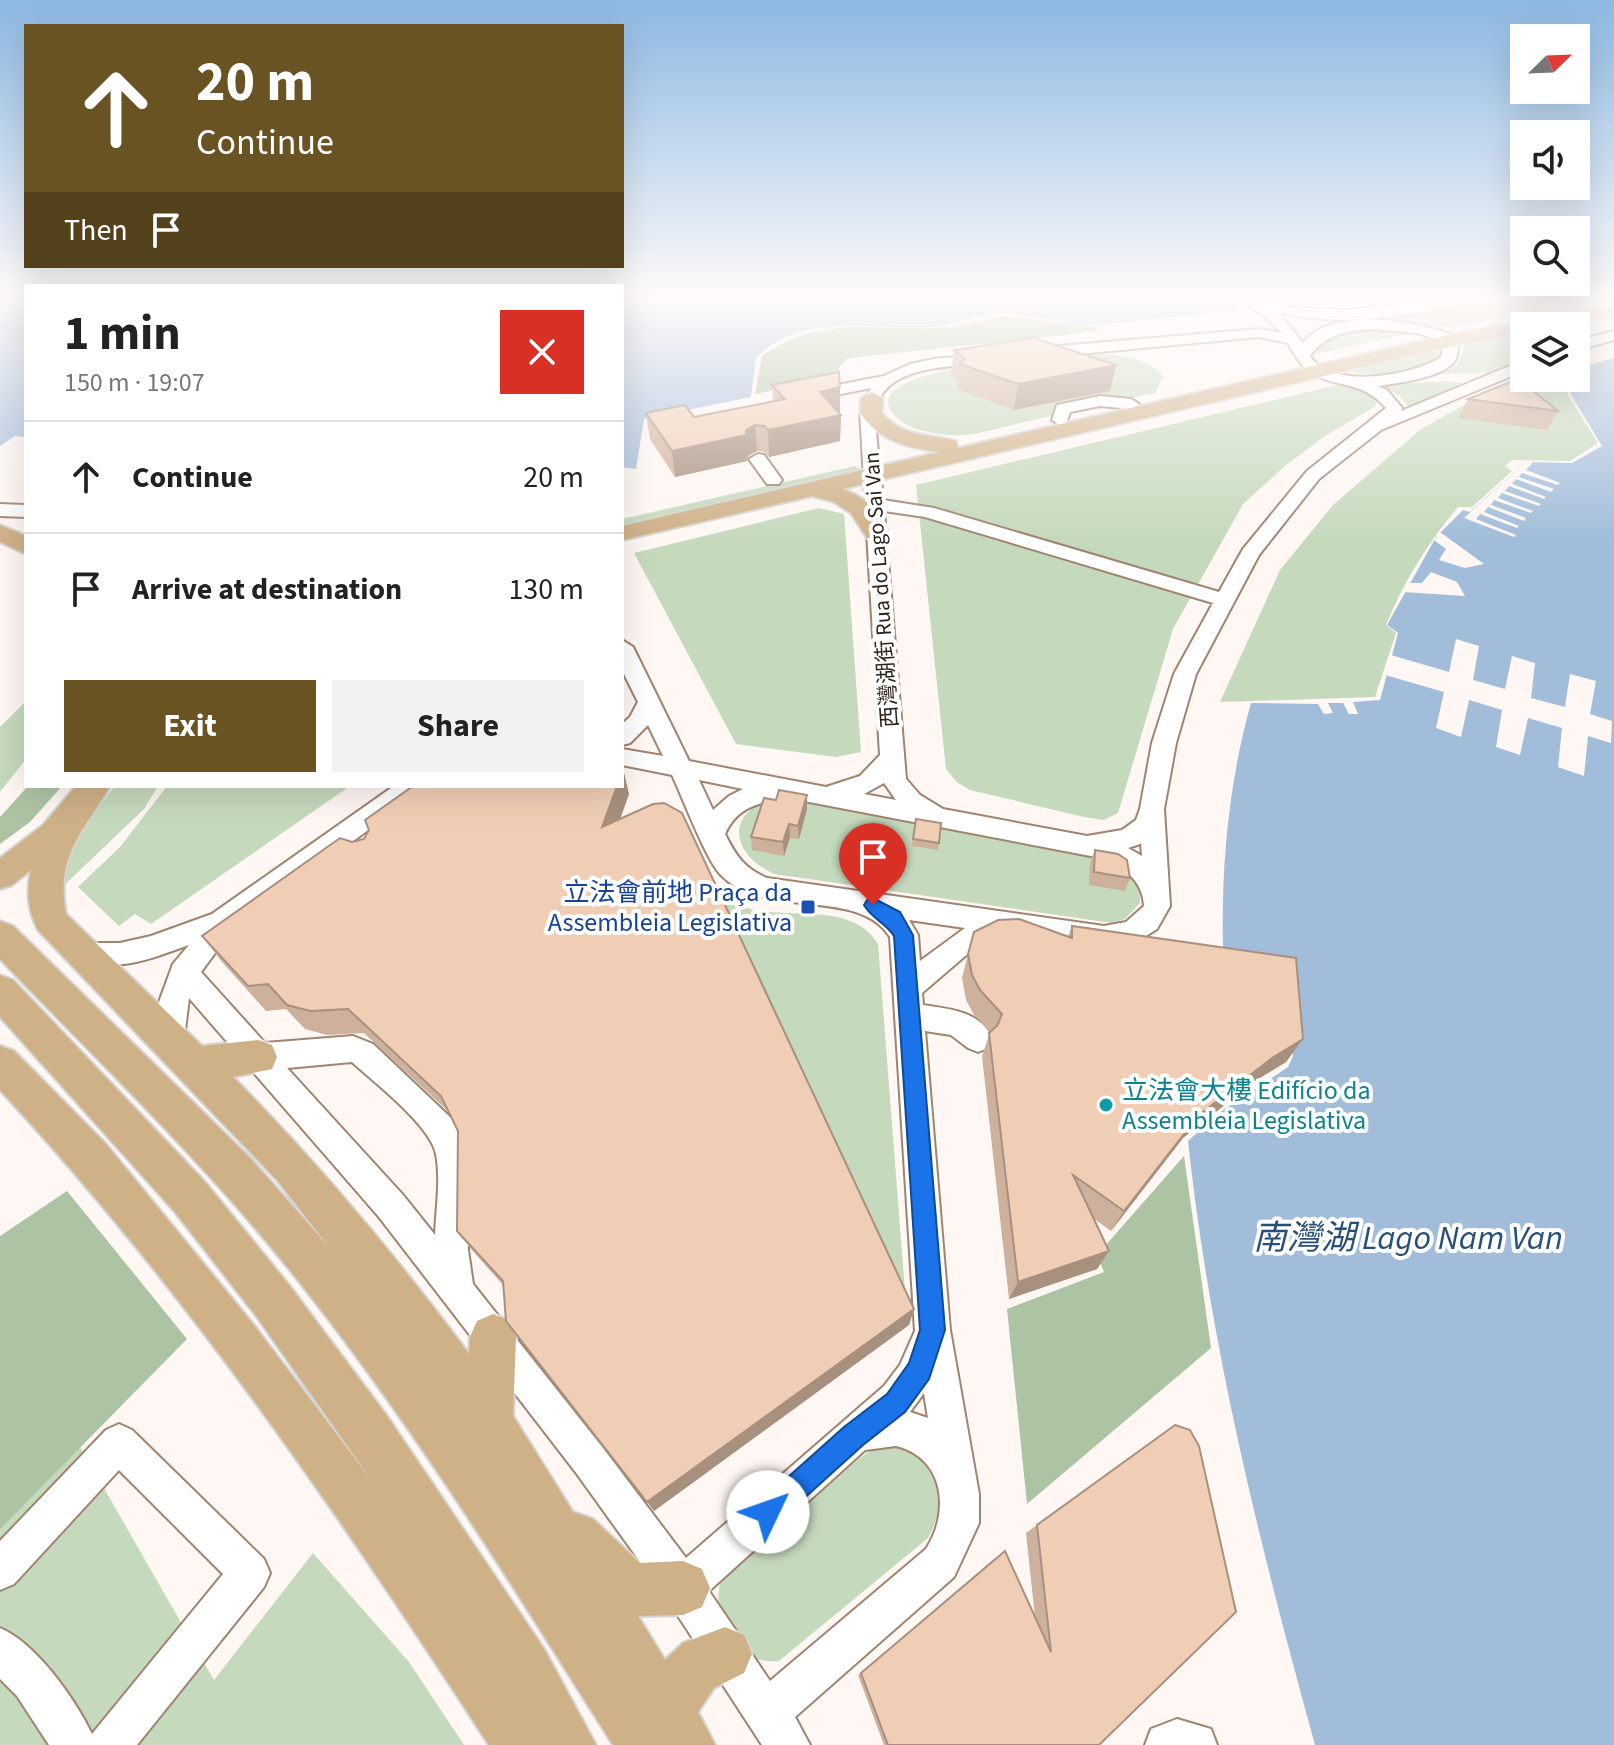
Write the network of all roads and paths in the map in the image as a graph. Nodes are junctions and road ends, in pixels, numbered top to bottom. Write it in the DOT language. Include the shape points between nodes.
graph roads {
  1 [pos="1221,378"];
  2 [pos="1226,378"];
  3 [pos="1400,378"];
  4 [pos="1489,378"];
  5 [pos="890,379"];
  6 [pos="1352,379"];
  7 [pos="872,398"];
  8 [pos="785,401"];
  9 [pos="1375,428"];
  10 [pos="948,446"];
  11 [pos="758,459"];
  12 [pos="872,467"];
  13 [pos="773,480"];
  14 [pos="811,489"];
  15 [pos="874,504"];
  16 [pos="0,510"];
  17 [pos="24,511"];
  18 [pos="624,514"];
  19 [pos="0,532"];
  20 [pos="624,533"];
  21 [pos="876,533"];
  22 [pos="0,544"];
  23 [pos="24,546"];
  24 [pos="24,547"];
  25 [pos="1223,600"];
  26 [pos="624,654"];
  27 [pos="649,702"];
  28 [pos="624,735"];
  29 [pos="892,754"];
  30 [pos="624,757"];
  31 [pos="681,768"];
  32 [pos="408,788"];
  33 [pos="798,791"];
  34 [pos="84,799"];
  35 [pos="1152,809"];
  36 [pos="937,817"];
  37 [pos="361,822"];
  38 [pos="713,833"];
  39 [pos="1087,846"];
  40 [pos="320,852"];
  41 [pos="0,876"];
  42 [pos="1156,891"];
  43 [pos="857,901"];
  44 [pos="963,916"];
  45 [pos="222,922"];
  46 [pos="1005,923"];
  47 [pos="0,936"];
  48 [pos="75,947"];
  49 [pos="905,952"];
  50 [pos="183,972"];
  51 [pos="0,991"];
  52 [pos="909,1002"];
  53 [pos="978,1039"];
  54 [pos="182,1051"];
  55 [pos="258,1057"];
  56 [pos="0,1063"];
  57 [pos="461,1296"];
  58 [pos="932,1330"];
  59 [pos="493,1337"];
  60 [pos="488,1421"];
  61 [pos="853,1436"];
  62 [pos="958,1492"];
  63 [pos="533,1494"];
  64 [pos="0,1570"];
  65 [pos="683,1588"];
  66 [pos="0,1649"];
  67 [pos="725,1654"];
  68 [pos="777,1729"];
  69 [pos="667,1735"];
  70 [pos="74,1745"];
  71 [pos="109,1745"];
  72 [pos="523,1745"];
  73 [pos="567,1745"];
  74 [pos="1167,1745"];
  75 [pos="1195,1745"];
  1 -- 12 [label="main road"];
  2 -- 10 [label="main road"];
  3 -- 6 [label="street"];
  4 -- 9 [label="street"];
  5 -- 7 [label="street"];
  5 -- 8 [label="street"];
  6 -- 9 [label="street" via="1392,403 1389,416"];
  7 -- 10 [label="main road" via="873,416 891,432"];
  7 -- 12 [label="street, 西灣湖街 Rua do Lago Sai Van"];
  9 -- 25 [label="street" via="1313,475 1280,512"];
  10 -- 12 [label="main road"];
  11 -- 13 [label="street"];
  12 -- 13 [label="main road"];
  12 -- 14 [label="main road"];
  12 -- 15 [label="street, 西灣湖街 Rua do Lago Sai Van"];
  13 -- 18 [label="main road"];
  14 -- 20 [label="main road"];
  14 -- 21 [label="main road" via="854,503 870,517"];
  15 -- 21 [label="street, 西灣湖街 Rua do Lago Sai Van"];
  15 -- 25 [label="street" via="927,512"];
  16 -- 17 [label="street"];
  19 -- 23 [label="main road"];
  21 -- 29 [label="street, 西灣湖街 Rua do Lago Sai Van"];
  22 -- 24 [label="main road"];
  25 -- 35 [label="street" via="1185,674 1164,743"];
  26 -- 27 [label="street"];
  27 -- 28 [label="street" via="639,722"];
  27 -- 31 [label="street"];
  29 -- 33 [label="street, 西灣湖街 Rua do Lago Sai Van" via="874,781 852,791"];
  29 -- 36 [label="street, 西灣湖街 Rua do Lago Sai Van" via="893,778 902,794"];
  30 -- 31 [label="street"];
  31 -- 33 [label="street"];
  31 -- 38 [label="street"];
  32 -- 37 [label="street"];
  33 -- 36 [label="street"];
  33 -- 38 [label="street" via="767,790 745,797 728,808"];
  34 -- 41 [label="main road" via="35,852"];
  34 -- 48 [label="main road" via="52,855 44,887 50,920"];
  35 -- 39 [label="street" via="1146,825 1131,837"];
  35 -- 42 [label="street"];
  36 -- 39 [label="street"];
  37 -- 40 [label="street"];
  37 -- 40 [label="street" via="365,853 346,848"];
  38 -- 43 [label="street" via="728,866 743,879 763,888"];
  39 -- 42 [label="street" via="1137,864"];
  40 -- 45 [label="street"];
  42 -- 46 [label="street" via="1157,906 1150,920 1122,936"];
  43 -- 44 [label="street"];
  43 -- 49 [label="street" via="873,905 898,923"];
  44 -- 46 [label="street"];
  44 -- 49 [label="street" via="928,922 909,939"];
  45 -- 48 [label="street" via="120,954"];
  45 -- 50 [label="street"];
  46 -- 52 [label="street" via="951,949"];
  47 -- 69 [label="main road" via="236,1173 313,1263"];
  48 -- 54 [label="main road"];
  49 -- 52 [label="street"];
  50 -- 54 [label="street" via="168,1023"];
  50 -- 55 [label="street"];
  51 -- 73 [label="main road" via="190,1197 273,1301 370,1433 524,1669"];
  52 -- 53 [label="street" via="958,1023"];
  52 -- 58 [label="street"];
  54 -- 55 [label="main road"];
  54 -- 60 [label="main road" via="292,1166 398,1296"];
  55 -- 57 [label="street" via="391,1206"];
  55 -- 57 [label="street" via="353,1049 363,1053 447,1137 453,1169 451,1264"];
  56 -- 72 [label="main road" via="90,1157 237,1340 400,1561"];
  57 -- 59 [label="street"];
  58 -- 61 [label="street" via="920,1370 896,1403"];
  58 -- 62 [label="street"];
  59 -- 60 [label="main road"];
  59 -- 65 [label="street"];
  60 -- 63 [label="main road"];
  61 -- 62 [label="street" via="872,1426 895,1424 917,1431 951,1467"];
  61 -- 65 [label="street"];
  62 -- 68 [label="street" via="960,1518 940,1563"];
  63 -- 65 [label="main road" via="618,1580 635,1590"];
  63 -- 69 [label="main road"];
  64 -- 71 [label="street" via="119,1443 250,1573"];
  65 -- 67 [label="street"];
  66 -- 70 [label="street" via="32,1681"];
  67 -- 68 [label="street"];
  67 -- 69 [label="main road" via="695,1667 680,1683"];
  74 -- 75 [label="street"];
}
